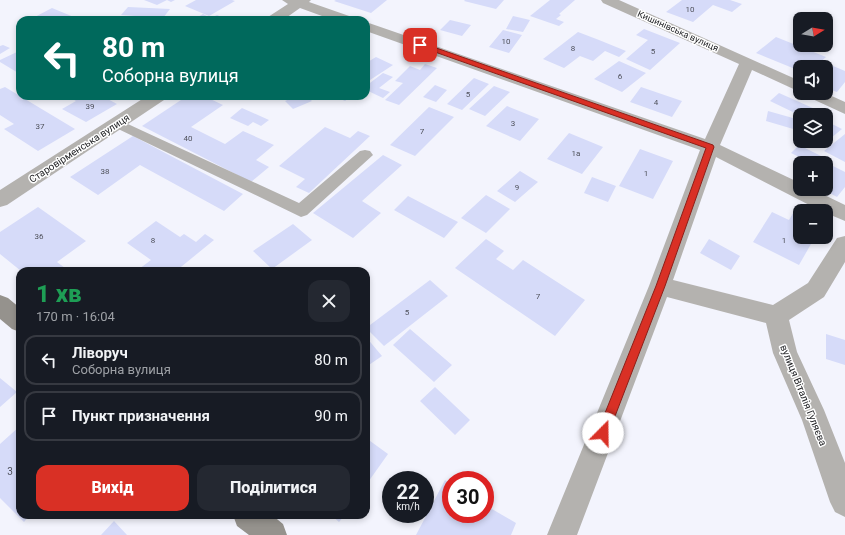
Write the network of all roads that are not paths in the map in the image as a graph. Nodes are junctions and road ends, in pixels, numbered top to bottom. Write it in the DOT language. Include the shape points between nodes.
graph roads {
  1 [pos="608,0"];
  2 [pos="297,1"];
  3 [pos="278,16"];
  4 [pos="336,16"];
  5 [pos="370,27"];
  6 [pos="748,62"];
  7 [pos="793,84"];
  8 [pos="152,100"];
  9 [pos="826,100"];
  10 [pos="845,109"];
  11 [pos="117,123"];
  12 [pos="710,147"];
  13 [pos="366,155"];
  14 [pos="0,200"];
  15 [pos="845,214"];
  16 [pos="845,244"];
  17 [pos="660,286"];
  18 [pos="0,305"];
  19 [pos="776,316"];
  20 [pos="16,319"];
  21 [pos="845,502"];
  22 [pos="253,519"];
  23 [pos="272,535"];
  24 [pos="562,535"];
  1 -- 6 [label="street, Кишинівська вулиця"];
  2 -- 3 [label="street"];
  2 -- 4 [label="street"];
  5 -- 12 [label="street"];
  6 -- 7 [label="street, Кишинівська вулиця"];
  6 -- 12 [label="street"];
  8 -- 11 [label="street, Старовірменська вулиця"];
  9 -- 10 [label="street"];
  11 -- 13 [label="lane" via="301,211"];
  11 -- 14 [label="street, Старовірменська вулиця"];
  12 -- 15 [label="street"];
  12 -- 17 [label="street"];
  16 -- 19 [label="street" via="816,290"];
  17 -- 19 [label="street"];
  17 -- 24 [label="street"];
  18 -- 20 [label="main road"];
  19 -- 21 [label="street, вулиця Віталія Гуляєва" via="785,354 815,419"];
  22 -- 23 [label="main road"];
}
